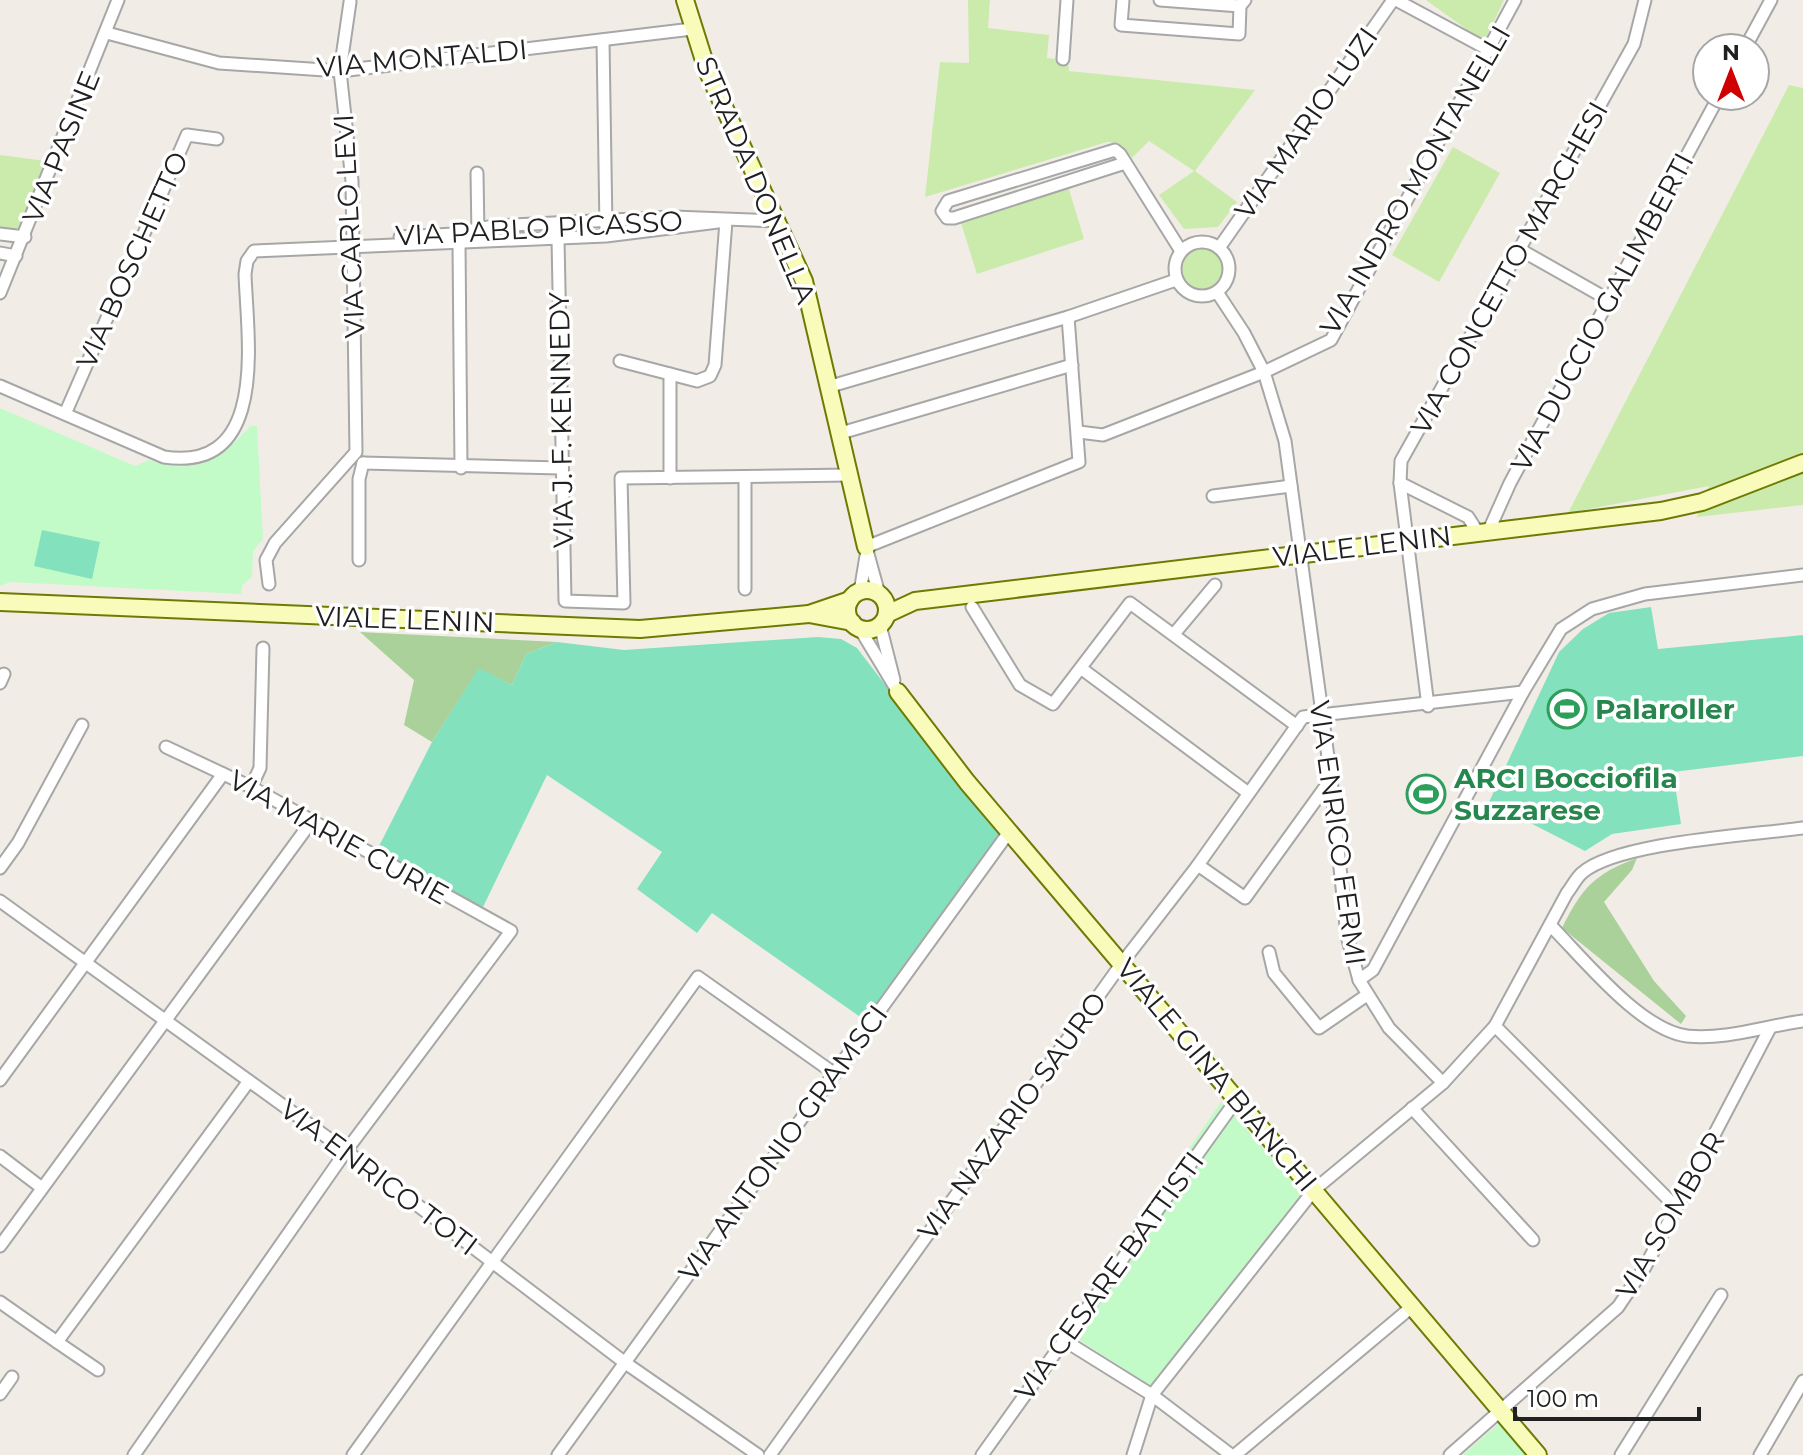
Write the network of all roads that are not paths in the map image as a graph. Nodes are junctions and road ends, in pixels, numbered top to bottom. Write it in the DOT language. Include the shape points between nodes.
graph roads {
  1 [pos="118,0"];
  2 [pos="685,0"];
  3 [pos="1067,0"];
  4 [pos="1123,0"];
  5 [pos="1160,0"];
  6 [pos="1395,0"];
  7 [pos="1515,0"];
  8 [pos="1645,0"];
  9 [pos="1771,0"];
  10 [pos="350,2"];
  11 [pos="1242,3"];
  12 [pos="692,29"];
  13 [pos="1754,32"];
  14 [pos="107,33"];
  15 [pos="603,40"];
  16 [pos="1491,51"];
  17 [pos="1063,59"];
  18 [pos="340,71"];
  19 [pos="1710,112"];
  20 [pos="217,139"];
  21 [pos="1125,163"];
  22 [pos="477,173"];
  23 [pos="605,216"];
  24 [pos="726,221"];
  25 [pos="778,221"];
  26 [pos="545,224"];
  27 [pos="0,234"];
  28 [pos="478,236"];
  29 [pos="606,236"];
  30 [pos="25,237"];
  31 [pos="558,238"];
  32 [pos="459,243"];
  33 [pos="353,245"];
  34 [pos="1219,248"];
  35 [pos="1519,249"];
  36 [pos="1181,251"];
  37 [pos="0,253"];
  38 [pos="16,256"];
  39 [pos="1176,280"];
  40 [pos="1217,292"];
  41 [pos="0,293"];
  42 [pos="1609,300"];
  43 [pos="1068,317"];
  44 [pos="620,361"];
  45 [pos="1072,365"];
  46 [pos="1264,372"];
  47 [pos="670,374"];
  48 [pos="0,386"];
  49 [pos="831,386"];
  50 [pos="65,414"];
  51 [pos="1079,432"];
  52 [pos="841,433"];
  53 [pos="1101,436"];
  54 [pos="356,452"];
  55 [pos="1080,458"];
  56 [pos="363,463"];
  57 [pos="1803,463"];
  58 [pos="461,468"];
  59 [pos="561,468"];
  60 [pos="850,475"];
  61 [pos="670,478"];
  62 [pos="745,478"];
  63 [pos="1400,483"];
  64 [pos="1291,486"];
  65 [pos="1213,496"];
  66 [pos="1483,531"];
  67 [pos="1409,541"];
  68 [pos="866,547"];
  69 [pos="1300,553"];
  70 [pos="359,560"];
  71 [pos="1803,575"];
  72 [pos="269,584"];
  73 [pos="1215,585"];
  74 [pos="745,589"];
  75 [pos="855,596"];
  76 [pos="0,602"];
  77 [pos="972,607"];
  78 [pos="882,608"];
  79 [pos="809,614"];
  80 [pos="856,626"];
  81 [pos="1174,634"];
  82 [pos="263,648"];
  83 [pos="1082,669"];
  84 [pos="898,692"];
  85 [pos="1523,692"];
  86 [pos="1428,706"];
  87 [pos="1321,714"];
  88 [pos="82,725"];
  89 [pos="1297,726"];
  90 [pos="166,747"];
  91 [pos="223,774"];
  92 [pos="1331,779"];
  93 [pos="251,787"];
  94 [pos="1247,792"];
  95 [pos="311,822"];
  96 [pos="1803,828"];
  97 [pos="1009,832"];
  98 [pos="1198,865"];
  99 [pos="0,868"];
  100 [pos="0,901"];
  101 [pos="1550,925"];
  102 [pos="1269,952"];
  103 [pos="85,962"];
  104 [pos="1122,963"];
  105 [pos="1359,980"];
  106 [pos="1367,995"];
  107 [pos="164,1021"];
  108 [pos="1803,1021"];
  109 [pos="1495,1026"];
  110 [pos="1770,1028"];
  111 [pos="835,1074"];
  112 [pos="0,1080"];
  113 [pos="249,1081"];
  114 [pos="1443,1083"];
  115 [pos="1237,1099"];
  116 [pos="1412,1108"];
  117 [pos="346,1151"];
  118 [pos="0,1156"];
  119 [pos="42,1188"];
  120 [pos="1314,1190"];
  121 [pos="1676,1207"];
  122 [pos="1533,1240"];
  123 [pos="0,1246"];
  124 [pos="492,1261"];
  125 [pos="1721,1295"];
  126 [pos="0,1302"];
  127 [pos="1414,1305"];
  128 [pos="1062,1339"];
  129 [pos="57,1342"];
  130 [pos="624,1362"];
  131 [pos="98,1370"];
  132 [pos="12,1377"];
  133 [pos="1803,1381"];
  134 [pos="0,1394"];
  135 [pos="1152,1395"];
  136 [pos="1502,1409"];
  137 [pos="134,1455"];
  138 [pos="353,1455"];
  139 [pos="558,1455"];
  140 [pos="758,1455"];
  141 [pos="770,1455"];
  142 [pos="982,1455"];
  143 [pos="1133,1455"];
  144 [pos="1233,1455"];
  145 [pos="1450,1455"];
  146 [pos="1538,1455"];
  147 [pos="1621,1455"];
  148 [pos="1760,1455"];
  1 -- 14 [label="street, VIA PASINE"];
  2 -- 12 [label="main road, STRADA DONELLA"];
  3 -- 17 [label="street"];
  4 -- 11 [label="street" via="1121,25 1239,34"];
  5 -- 11 [label="street"];
  6 -- 16 [label="street"];
  6 -- 34 [label="street, VIA MARIO LUZI"];
  7 -- 16 [label="street, VIA INDRO MONTANELLI"];
  8 -- 35 [label="street, VIA CONCETTO MARCHESI" via="1634,44"];
  9 -- 13 [label="street"];
  10 -- 18 [label="street, VIA CARLO LEVI"];
  12 -- 15 [label="street, VIA MONTALDI"];
  12 -- 25 [label="main road, STRADA DONELLA"];
  14 -- 18 [label="street, VIA MONTALDI" via="219,63"];
  14 -- 30 [label="street, VIA PASINE"];
  15 -- 18 [label="street, VIA MONTALDI"];
  15 -- 23 [label="street"];
  16 -- 46 [label="street, VIA INDRO MONTANELLI" via="1331,340"];
  18 -- 33 [label="street, VIA CARLO LEVI"];
  19 -- 42 [label="street, VIA DUCCIO GALIMBERTI"];
  20 -- 50 [label="street, VIA BOSCHETTO" via="187,135"];
  21 -- 21 [label="street" via="1111,150 948,201 942,211 954,218"];
  21 -- 36 [label="street"];
  22 -- 28 [label="street"];
  23 -- 24 [label="street, VIA PABLO PICASSO"];
  23 -- 26 [label="street, VIA PABLO PICASSO"];
  23 -- 29 [label="street"];
  23 -- 31 [label="street" via="599,227 562,230"];
  24 -- 25 [label="street, VIA PABLO PICASSO"];
  24 -- 29 [label="street, VIA PABLO PICASSO"];
  24 -- 47 [label="street" via="713,372 697,381"];
  25 -- 49 [label="main road, STRADA DONELLA" via="806,286"];
  26 -- 28 [label="street, VIA PABLO PICASSO"];
  26 -- 31 [label="street"];
  27 -- 30 [label="street"];
  28 -- 31 [label="street, VIA PABLO PICASSO"];
  28 -- 32 [label="street, VIA PABLO PICASSO"];
  28 -- 33 [label="street, VIA PABLO PICASSO" via="363,239"];
  29 -- 31 [label="street, VIA PABLO PICASSO"];
  30 -- 38 [label="street, VIA PASINE"];
  31 -- 59 [label="street, VIA J. F. KENNEDY"];
  32 -- 33 [label="street, VIA PABLO PICASSO"];
  32 -- 58 [label="street"];
  33 -- 50 [label="street, VIA PABLO PICASSO" via="254,251 247,261 245,408 236,427 200,455 164,457"];
  33 -- 54 [label="street, VIA CARLO LEVI"];
  34 -- 36 [label="street" via="1204,242"];
  34 -- 40 [label="street" via="1229,271"];
  35 -- 42 [label="street"];
  35 -- 63 [label="street, VIA CONCETTO MARCHESI" via="1401,461"];
  36 -- 39 [label="street"];
  37 -- 38 [label="street"];
  38 -- 41 [label="street, VIA PASINE"];
  39 -- 40 [label="street" via="1194,295"];
  39 -- 43 [label="street"];
  40 -- 46 [label="street, VIA ENRICO FERMI"];
  42 -- 66 [label="street, VIA DUCCIO GALIMBERTI"];
  43 -- 45 [label="street"];
  43 -- 49 [label="street"];
  44 -- 47 [label="street"];
  45 -- 51 [label="street"];
  45 -- 52 [label="street"];
  46 -- 53 [label="street, VIA INDRO MONTANELLI"];
  46 -- 64 [label="street, VIA ENRICO FERMI" via="1283,430"];
  47 -- 61 [label="street"];
  48 -- 50 [label="street, VIA PABLO PICASSO"];
  49 -- 52 [label="main road, STRADA DONELLA"];
  51 -- 53 [label="street"];
  51 -- 55 [label="street"];
  52 -- 60 [label="main road, STRADA DONELLA"];
  53 -- 55 [label="street"];
  54 -- 56 [label="street"];
  54 -- 72 [label="street" via="275,543 266,560"];
  55 -- 68 [label="street" via="1075,466"];
  56 -- 58 [label="street"];
  56 -- 70 [label="street"];
  57 -- 66 [label="main road, VIALE LENIN" via="1715,498 1661,511"];
  58 -- 59 [label="street"];
  59 -- 61 [label="street, VIA J. F. KENNEDY" via="565,601 624,603 621,478"];
  60 -- 62 [label="street"];
  60 -- 68 [label="main road, STRADA DONELLA"];
  61 -- 62 [label="street"];
  62 -- 74 [label="street"];
  63 -- 66 [label="street" via="1468,517"];
  63 -- 67 [label="street, VIA CONCETTO MARCHESI"];
  64 -- 65 [label="street"];
  64 -- 69 [label="street, VIA ENRICO FERMI"];
  66 -- 67 [label="main road, VIALE LENIN"];
  67 -- 69 [label="main road, VIALE LENIN"];
  67 -- 86 [label="street, VIA CONCETTO MARCHESI"];
  68 -- 75 [label="street"];
  68 -- 78 [label="street"];
  69 -- 78 [label="main road, VIALE LENIN"];
  69 -- 87 [label="street, VIA ENRICO FERMI"];
  71 -- 85 [label="street" via="1645,594 1592,609 1561,629"];
  73 -- 81 [label="street"];
  75 -- 78 [label="main road, VIALE LENIN"];
  75 -- 79 [label="main road, VIALE LENIN"];
  75 -- 80 [label="main road" via="847,612"];
  76 -- 79 [label="main road, VIALE LENIN" via="640,629"];
  77 -- 83 [label="street" via="1020,685 1053,704"];
  78 -- 80 [label="main road, VIALE LENIN"];
  78 -- 84 [label="street"];
  79 -- 80 [label="main road, VIALE LENIN"];
  80 -- 84 [label="street"];
  81 -- 83 [label="street" via="1130,603"];
  81 -- 89 [label="street"];
  82 -- 93 [label="street" via="260,768"];
  83 -- 94 [label="street"];
  84 -- 97 [label="main road, VIALE GINA BIANCHI"];
  85 -- 86 [label="street"];
  85 -- 105 [label="street" via="1373,970"];
  86 -- 87 [label="street"];
  87 -- 89 [label="street, VIA NAZARIO SAURO" via="1303,717"];
  87 -- 92 [label="street, VIA ENRICO FERMI"];
  88 -- 99 [label="street"];
  89 -- 94 [label="street, VIA NAZARIO SAURO"];
  90 -- 91 [label="street, VIA MARIE CURIE"];
  91 -- 93 [label="street, VIA MARIE CURIE"];
  91 -- 103 [label="street"];
  92 -- 98 [label="street" via="1245,898"];
  92 -- 105 [label="street, VIA ENRICO FERMI" via="1347,936"];
  93 -- 95 [label="street, VIA MARIE CURIE"];
  94 -- 98 [label="street, VIA NAZARIO SAURO"];
  95 -- 107 [label="street"];
  95 -- 117 [label="street, VIA MARIE CURIE" via="511,931"];
  96 -- 101 [label="street" via="1610,857 1582,873"];
  97 -- 104 [label="main road, VIALE GINA BIANCHI"];
  97 -- 111 [label="street, VIA ANTONIO GRAMSCI"];
  98 -- 104 [label="street, VIA NAZARIO SAURO"];
  100 -- 103 [label="street, VIA ENRICO TOTI"];
  101 -- 109 [label="street"];
  101 -- 110 [label="street" via="1664,1030 1691,1036"];
  102 -- 106 [label="street" via="1274,973 1319,1028"];
  103 -- 107 [label="street, VIA ENRICO TOTI"];
  103 -- 112 [label="street"];
  104 -- 115 [label="main road, VIALE GINA BIANCHI"];
  104 -- 141 [label="street, VIA NAZARIO SAURO"];
  105 -- 106 [label="street, VIA ENRICO FERMI"];
  106 -- 114 [label="street, VIA ENRICO FERMI" via="1389,1028"];
  107 -- 113 [label="street, VIA ENRICO TOTI"];
  107 -- 119 [label="street"];
  108 -- 110 [label="street"];
  109 -- 114 [label="street"];
  109 -- 121 [label="street"];
  110 -- 121 [label="street, VIA SOMBOR"];
  111 -- 124 [label="street" via="698,977"];
  111 -- 130 [label="street, VIA ANTONIO GRAMSCI"];
  113 -- 117 [label="street, VIA ENRICO TOTI"];
  113 -- 129 [label="street"];
  114 -- 116 [label="street"];
  115 -- 120 [label="main road, VIALE GINA BIANCHI"];
  115 -- 128 [label="street, VIA CESARE BATTISTI"];
  116 -- 120 [label="street"];
  116 -- 122 [label="street"];
  117 -- 124 [label="street, VIA ENRICO TOTI"];
  117 -- 137 [label="street"];
  118 -- 119 [label="street"];
  119 -- 123 [label="street"];
  120 -- 127 [label="main road, VIALE GINA BIANCHI"];
  120 -- 135 [label="street"];
  121 -- 136 [label="street, VIA SOMBOR" via="1618,1307"];
  124 -- 130 [label="street, VIA ENRICO TOTI"];
  124 -- 138 [label="street"];
  125 -- 147 [label="street"];
  126 -- 129 [label="street"];
  127 -- 136 [label="main road, VIALE GINA BIANCHI"];
  127 -- 144 [label="street"];
  128 -- 135 [label="street"];
  128 -- 142 [label="street, VIA CESARE BATTISTI"];
  129 -- 131 [label="street"];
  130 -- 139 [label="street, VIA ANTONIO GRAMSCI"];
  130 -- 140 [label="street, VIA ENRICO TOTI"];
  132 -- 134 [label="street"];
  133 -- 148 [label="street"];
  135 -- 143 [label="street"];
  135 -- 144 [label="street"];
  136 -- 145 [label="street, VIA SOMBOR"];
  136 -- 146 [label="main road, VIALE GINA BIANCHI"];
}
